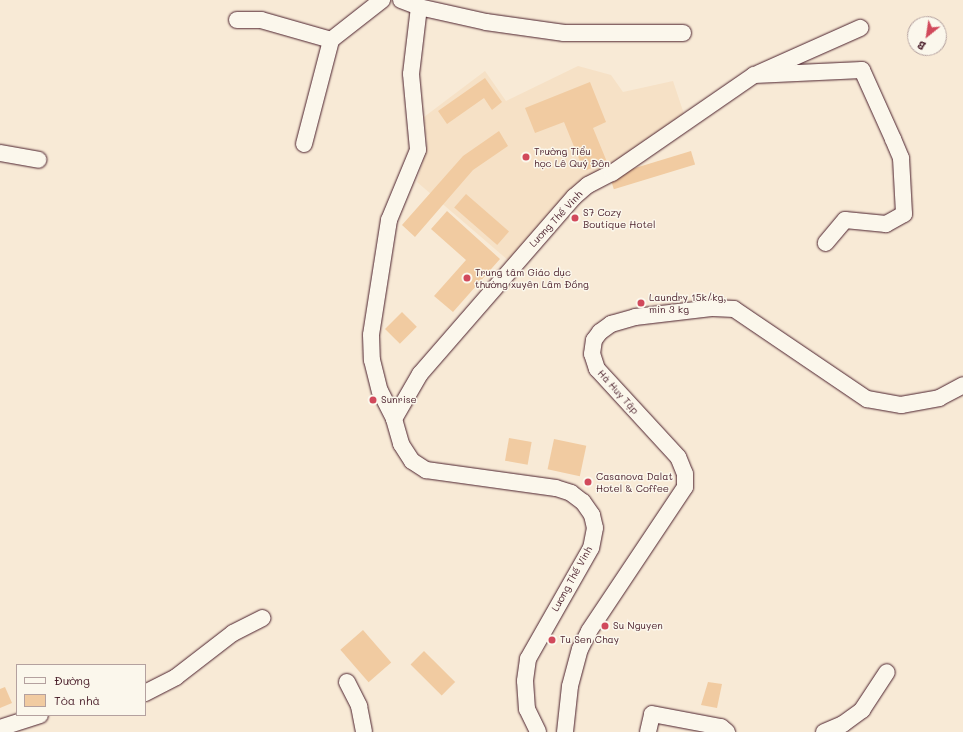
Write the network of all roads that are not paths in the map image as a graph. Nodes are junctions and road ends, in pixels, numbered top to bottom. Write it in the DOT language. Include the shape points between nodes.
graph roads {
  1 [pos="382,0"];
  2 [pos="401,0"];
  3 [pos="419,7"];
  4 [pos="237,20"];
  5 [pos="860,28"];
  6 [pos="682,33"];
  7 [pos="331,40"];
  8 [pos="754,75"];
  9 [pos="304,144"];
  10 [pos="0,154"];
  11 [pos="38,160"];
  12 [pos="826,243"];
  13 [pos="963,385"];
  14 [pos="394,419"];
  15 [pos="262,618"];
  16 [pos="887,672"];
  17 [pos="347,682"];
  18 [pos="146,692"];
  19 [pos="37,716"];
  20 [pos="0,728"];
  21 [pos="364,732"];
  22 [pos="538,732"];
  23 [pos="566,732"];
  24 [pos="648,732"];
  25 [pos="727,732"];
  26 [pos="824,732"];
  1 -- 7 [label="street"];
  2 -- 3 [label="street"];
  3 -- 6 [label="street" via="486,22 564,33"];
  3 -- 14 [label="street, Lương Thế Vinh" via="411,74 418,150 393,207 371,335 378,383"];
  4 -- 7 [label="street" via="261,20"];
  5 -- 8 [label="street, Lương Thế Vinh"];
  7 -- 9 [label="street"];
  8 -- 12 [label="street" via="862,70 901,158 904,214 886,224 845,220"];
  8 -- 14 [label="street, Lương Thế Vinh" via="612,173 588,185 574,197 420,374"];
  10 -- 11 [label="street"];
  13 -- 23 [label="street, Hà Huy Tập" via="939,398 901,405 867,399 734,309 713,308 635,317 612,324 600,332 594,340 592,354 597,369 678,457 685,474 685,486 583,643 571,678"];
  14 -- 22 [label="street, Lương Thế Vinh" via="401,444 412,461 426,470 556,488 582,502 592,515 595,528 591,548 528,659 525,681 527,709"];
  15 -- 18 [label="street" via="233,633 176,677"];
  16 -- 26 [label="street" via="862,710 843,724"];
  17 -- 21 [label="street" via="359,706"];
  19 -- 20 [label="street"];
  24 -- 25 [label="street" via="652,714 721,727"];
}
